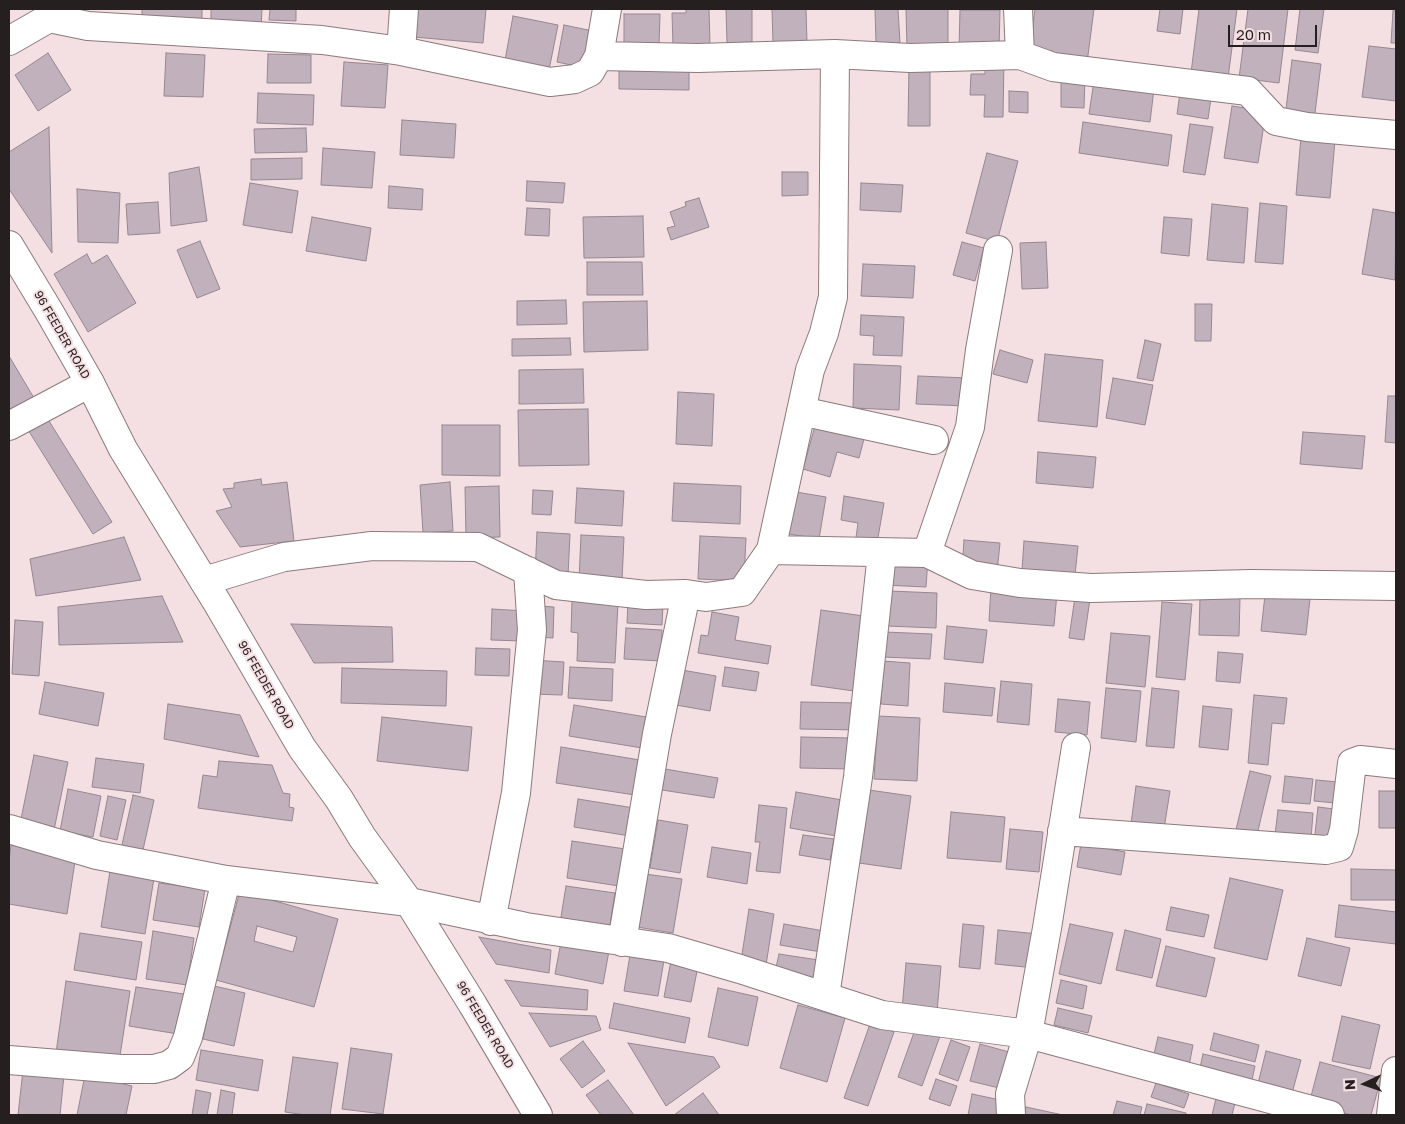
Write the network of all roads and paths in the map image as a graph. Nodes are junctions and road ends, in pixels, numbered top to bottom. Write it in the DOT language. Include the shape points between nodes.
graph roads {
  1 [pos="404,9"];
  2 [pos="607,9"];
  3 [pos="1018,9"];
  4 [pos="49,14"];
  5 [pos="9,41"];
  6 [pos="401,51"];
  7 [pos="835,54"];
  8 [pos="1020,55"];
  9 [pos="600,56"];
  10 [pos="1396,135"];
  11 [pos="9,245"];
  12 [pos="998,250"];
  13 [pos="90,383"];
  14 [pos="801,411"];
  15 [pos="9,426"];
  16 [pos="934,440"];
  17 [pos="771,550"];
  18 [pos="882,553"];
  19 [pos="927,553"];
  20 [pos="528,571"];
  21 [pos="204,581"];
  22 [pos="1396,586"];
  23 [pos="686,594"];
  24 [pos="1076,747"];
  25 [pos="1396,764"];
  26 [pos="9,829"];
  27 [pos="1062,831"];
  28 [pos="226,880"];
  29 [pos="409,902"];
  30 [pos="491,921"];
  31 [pos="622,942"];
  32 [pos="825,996"];
  33 [pos="1028,1034"];
  34 [pos="9,1060"];
  35 [pos="1396,1072"];
  36 [pos="538,1115"];
  37 [pos="1011,1115"];
  38 [pos="1330,1115"];
  39 [pos="1391,1115"];
  1 -- 6 [label="street"];
  2 -- 9 [label="street"];
  3 -- 8 [label="street"];
  4 -- 5 [label="street"];
  4 -- 6 [label="street" via="88,26 322,40"];
  6 -- 9 [label="street" via="550,82 575,79 590,72"];
  7 -- 8 [label="street" via="910,58"];
  7 -- 9 [label="street" via="698,58"];
  7 -- 14 [label="street" via="833,297"];
  8 -- 10 [label="street" via="1054,67 1248,91 1276,121"];
  11 -- 13 [label="street, 96 FEEDER ROAD"];
  12 -- 19 [label="street" via="970,427"];
  13 -- 15 [label="street"];
  13 -- 21 [label="street, 96 FEEDER ROAD" via="128,457"];
  14 -- 16 [label="street"];
  14 -- 17 [label="street"];
  17 -- 18 [label="street"];
  17 -- 23 [label="street" via="742,592 706,597"];
  18 -- 19 [label="street"];
  18 -- 32 [label="street" via="858,777"];
  19 -- 22 [label="street" via="972,576 1091,588 1252,584"];
  20 -- 21 [label="street" via="478,547 372,546 284,557"];
  20 -- 23 [label="street" via="556,585 646,595"];
  20 -- 30 [label="street" via="532,630 516,793"];
  21 -- 29 [label="street, 96 FEEDER ROAD" via="302,748"];
  23 -- 31 [label="street" via="657,734"];
  24 -- 27 [label="street"];
  25 -- 27 [label="street" via="1360,760 1352,763 1339,847 1326,850"];
  26 -- 28 [label="street" via="97,855"];
  27 -- 33 [label="street"];
  28 -- 29 [label="street"];
  28 -- 34 [label="street" via="188,1037 180,1057 169,1065 154,1069"];
  29 -- 30 [label="street"];
  29 -- 36 [label="street, 96 FEEDER ROAD"];
  30 -- 31 [label="street"];
  31 -- 32 [label="street" via="668,948"];
  32 -- 33 [label="street" via="882,1015"];
  33 -- 37 [label="street" via="1010,1094"];
  33 -- 38 [label="street"];
  35 -- 39 [label="street"];
}
